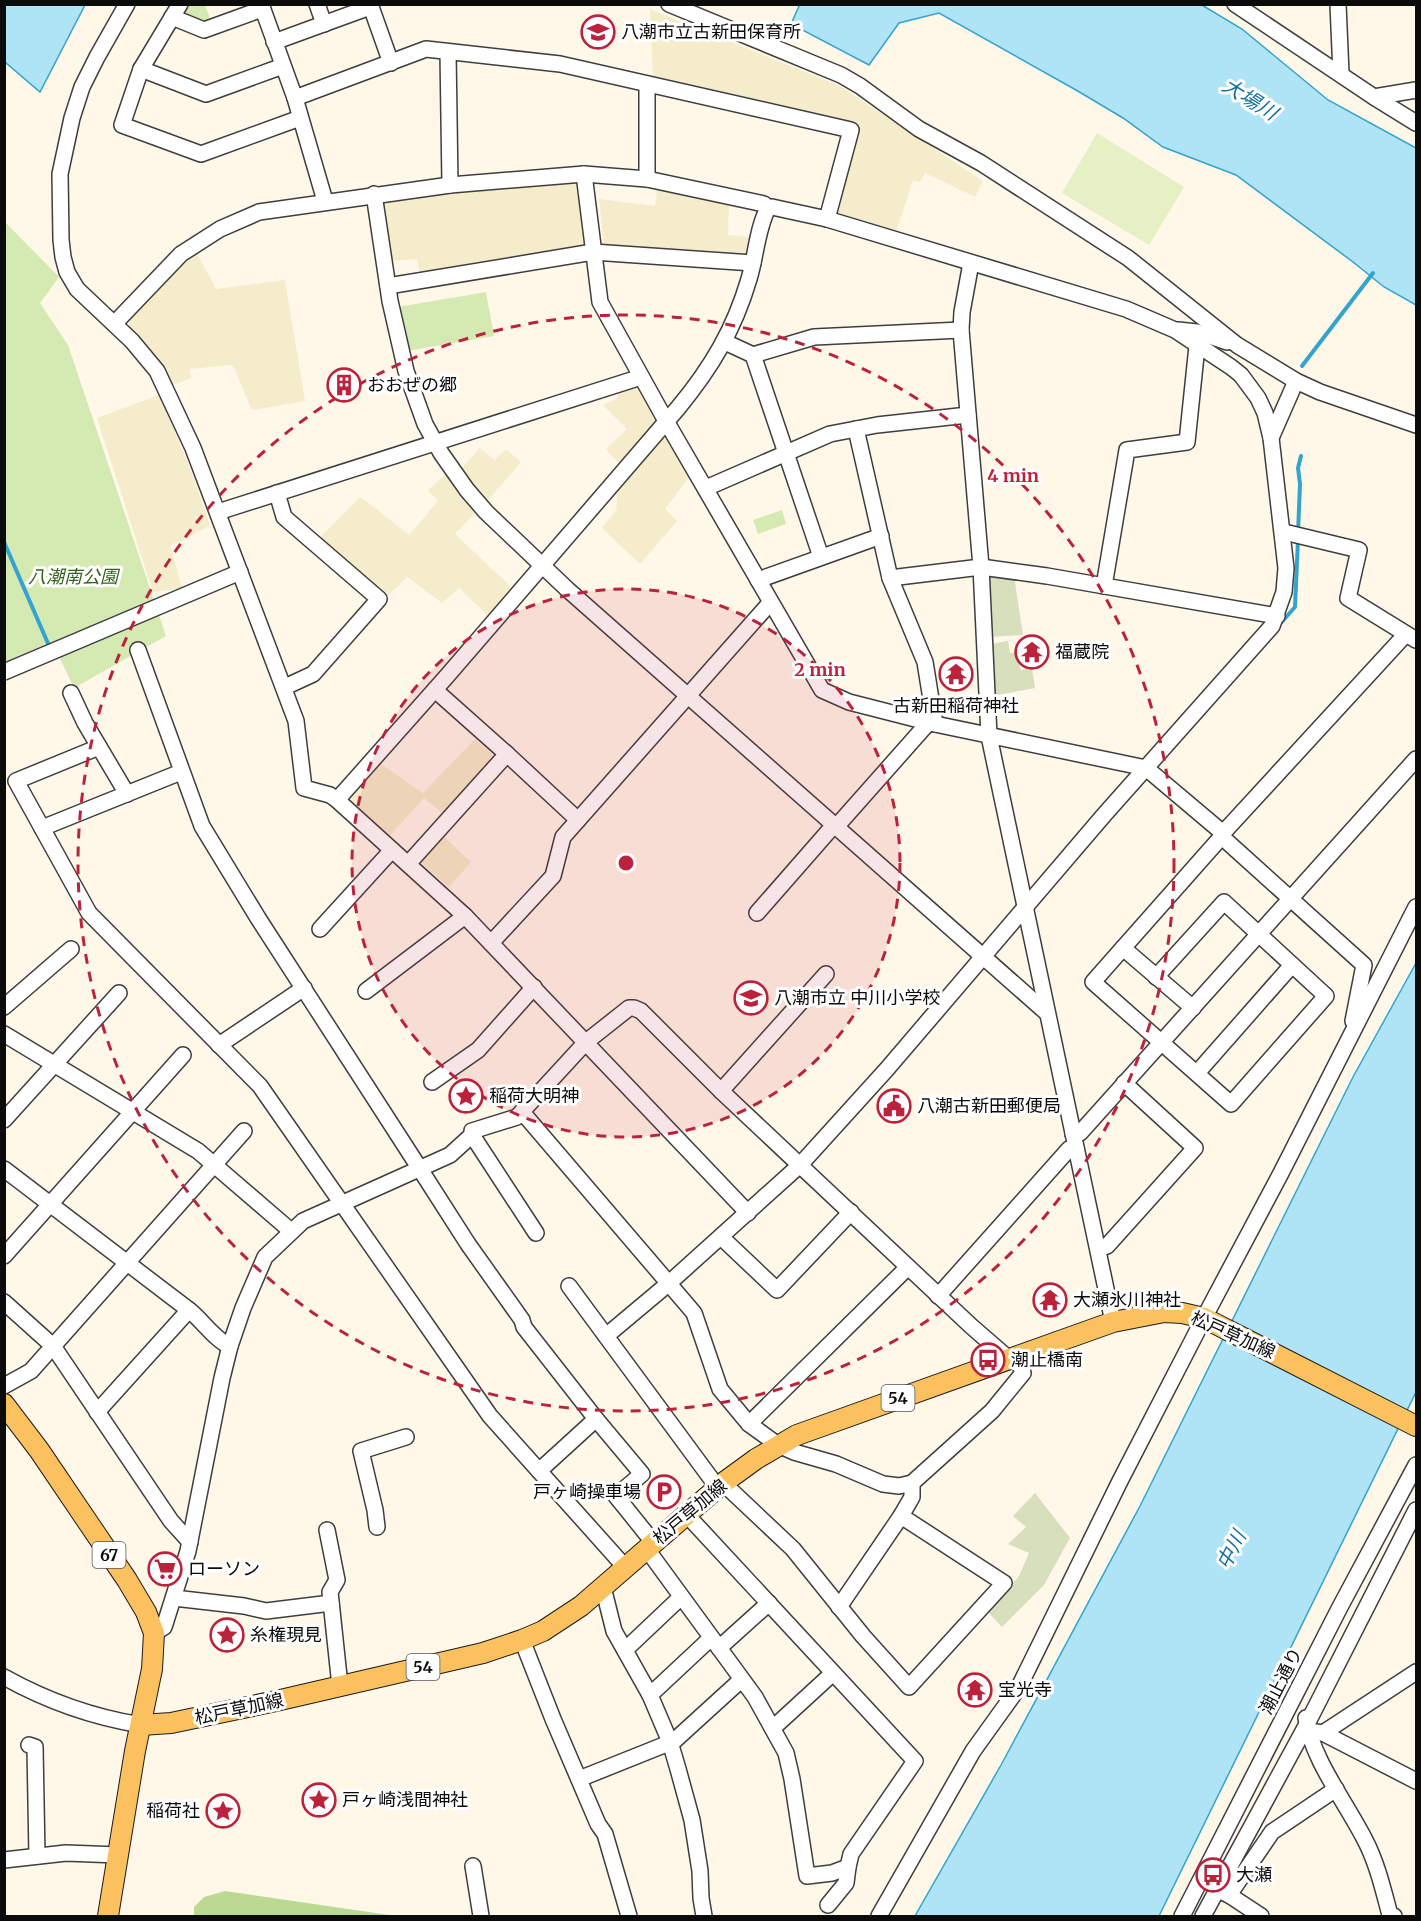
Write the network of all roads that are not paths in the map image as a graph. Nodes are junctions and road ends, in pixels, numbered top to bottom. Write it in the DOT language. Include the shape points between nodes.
graph roads {
  1 [pos="127,4"];
  2 [pos="317,4"];
  3 [pos="669,4"];
  4 [pos="1234,4"];
  5 [pos="1338,4"];
  6 [pos="370,6"];
  7 [pos="261,7"];
  8 [pos="176,11"];
  9 [pos="324,24"];
  10 [pos="274,42"];
  11 [pos="448,52"];
  12 [pos="391,63"];
  13 [pos="283,66"];
  14 [pos="141,69"];
  15 [pos="1341,74"];
  16 [pos="647,84"];
  17 [pos="1416,90"];
  18 [pos="1374,97"];
  19 [pos="295,98"];
  20 [pos="300,118"];
  21 [pos="1416,123"];
  22 [pos="584,174"];
  23 [pos="647,178"];
  24 [pos="450,184"];
  25 [pos="374,194"];
  26 [pos="326,201"];
  27 [pos="768,208"];
  28 [pos="827,219"];
  29 [pos="593,252"];
  30 [pos="753,263"];
  31 [pos="971,263"];
  32 [pos="388,286"];
  33 [pos="115,323"];
  34 [pos="961,330"];
  35 [pos="1174,330"];
  36 [pos="725,342"];
  37 [pos="1197,345"];
  38 [pos="1237,345"];
  39 [pos="753,355"];
  40 [pos="641,377"];
  41 [pos="1296,381"];
  42 [pos="968,415"];
  43 [pos="666,421"];
  44 [pos="1416,425"];
  45 [pos="856,429"];
  46 [pos="1271,438"];
  47 [pos="435,442"];
  48 [pos="785,453"];
  49 [pos="706,488"];
  50 [pos="278,493"];
  51 [pos="218,512"];
  52 [pos="1284,532"];
  53 [pos="881,536"];
  54 [pos="821,557"];
  55 [pos="542,564"];
  56 [pos="981,567"];
  57 [pos="240,573"];
  58 [pos="890,578"];
  59 [pos="758,580"];
  60 [pos="1104,586"];
  61 [pos="770,603"];
  62 [pos="1277,616"];
  63 [pos="1411,637"];
  64 [pos="138,650"];
  65 [pos="4,672"];
  66 [pos="285,687"];
  67 [pos="435,690"];
  68 [pos="71,693"];
  69 [pos="687,696"];
  70 [pos="932,723"];
  71 [pos="989,736"];
  72 [pos="99,747"];
  73 [pos="507,753"];
  74 [pos="1416,759"];
  75 [pos="1146,768"];
  76 [pos="181,772"];
  77 [pos="127,794"];
  78 [pos="337,800"];
  79 [pos="578,820"];
  80 [pos="835,826"];
  81 [pos="42,828"];
  82 [pos="1223,835"];
  83 [pos="392,850"];
  84 [pos="408,864"];
  85 [pos="1290,898"];
  86 [pos="1025,907"];
  87 [pos="1416,907"];
  88 [pos="757,913"];
  89 [pos="465,916"];
  90 [pos="320,929"];
  91 [pos="1258,934"];
  92 [pos="491,943"];
  93 [pos="1123,948"];
  94 [pos="71,949"];
  95 [pos="982,956"];
  96 [pos="1292,965"];
  97 [pos="826,974"];
  98 [pos="1156,976"];
  99 [pos="534,987"];
  100 [pos="304,988"];
  101 [pos="366,991"];
  102 [pos="119,993"];
  103 [pos="4,1007"];
  104 [pos="1193,1008"];
  105 [pos="1047,1013"];
  106 [pos="1353,1030"];
  107 [pos="4,1034"];
  108 [pos="586,1042"];
  109 [pos="1161,1043"];
  110 [pos="219,1045"];
  111 [pos="183,1055"];
  112 [pos="54,1065"];
  113 [pos="1197,1073"];
  114 [pos="432,1082"];
  115 [pos="1124,1083"];
  116 [pos="721,1091"];
  117 [pos="132,1111"];
  118 [pos="523,1113"];
  119 [pos="4,1120"];
  120 [pos="244,1131"];
  121 [pos="472,1135"];
  122 [pos="1074,1141"];
  123 [pos="214,1165"];
  124 [pos="800,1165"];
  125 [pos="4,1169"];
  126 [pos="420,1169"];
  127 [pos="50,1204"];
  128 [pos="341,1204"];
  129 [pos="851,1212"];
  130 [pos="748,1213"];
  131 [pos="291,1231"];
  132 [pos="536,1233"];
  133 [pos="721,1237"];
  134 [pos="1098,1249"];
  135 [pos="4,1256"];
  136 [pos="127,1263"];
  137 [pos="908,1267"];
  138 [pos="668,1284"];
  139 [pos="569,1286"];
  140 [pos="938,1296"];
  141 [pos="4,1302"];
  142 [pos="189,1310"];
  143 [pos="1208,1320"];
  144 [pos="1113,1322"];
  145 [pos="606,1336"];
  146 [pos="53,1346"];
  147 [pos="231,1346"];
  148 [pos="1013,1358"];
  149 [pos="4,1386"];
  150 [pos="4,1404"];
  151 [pos="97,1412"];
  152 [pos="596,1419"];
  153 [pos="749,1424"];
  154 [pos="1416,1426"];
  155 [pos="406,1437"];
  156 [pos="778,1445"];
  157 [pos="1416,1465"];
  158 [pos="538,1471"];
  159 [pos="912,1483"];
  160 [pos="720,1485"];
  161 [pos="1416,1510"];
  162 [pos="687,1514"];
  163 [pos="901,1516"];
  164 [pos="377,1527"];
  165 [pos="327,1530"];
  166 [pos="190,1542"];
  167 [pos="650,1545"];
  168 [pos="625,1567"];
  169 [pos="603,1587"];
  170 [pos="681,1597"];
  171 [pos="174,1598"];
  172 [pos="769,1603"];
  173 [pos="331,1604"];
  174 [pos="839,1607"];
  175 [pos="1340,1607"];
  176 [pos="154,1633"];
  177 [pos="522,1640"];
  178 [pos="715,1643"];
  179 [pos="624,1650"];
  180 [pos="1416,1672"];
  181 [pos="833,1673"];
  182 [pos="4,1677"];
  183 [pos="741,1680"];
  184 [pos="340,1686"];
  185 [pos="650,1695"];
  186 [pos="141,1725"];
  187 [pos="773,1728"];
  188 [pos="1313,1729"];
  189 [pos="670,1742"];
  190 [pos="29,1746"];
  191 [pos="579,1779"];
  192 [pos="1416,1781"];
  193 [pos="1336,1789"];
  194 [pos="118,1855"];
  195 [pos="38,1856"];
  196 [pos="4,1860"];
  197 [pos="473,1866"];
  198 [pos="849,1867"];
  199 [pos="1223,1892"];
  200 [pos="828,1905"];
  201 [pos="1391,1916"];
  202 [pos="108,1917"];
  203 [pos="482,1917"];
  204 [pos="629,1917"];
  205 [pos="704,1917"];
  206 [pos="879,1917"];
  207 [pos="1182,1917"];
  208 [pos="1203,1917"];
  209 [pos="1261,1917"];
  1 -- 33 [label="street" via="82,87 60,174 61,240 67,272 77,289"];
  2 -- 9 [label="street"];
  3 -- 38 [label="street" via="860,86 919,129 990,169 1128,258"];
  4 -- 15 [label="street"];
  5 -- 15 [label="street"];
  6 -- 9 [label="street"];
  6 -- 12 [label="street"];
  7 -- 8 [label="street" via="204,30"];
  7 -- 10 [label="street"];
  8 -- 14 [label="street"];
  9 -- 10 [label="street"];
  10 -- 13 [label="street"];
  11 -- 12 [label="street" via="426,49"];
  11 -- 16 [label="street" via="560,64"];
  11 -- 24 [label="street"];
  12 -- 19 [label="street"];
  13 -- 14 [label="street" via="206,94"];
  13 -- 19 [label="street"];
  14 -- 20 [label="street" via="122,125 201,154"];
  15 -- 18 [label="street"];
  16 -- 23 [label="street"];
  16 -- 28 [label="street" via="851,130"];
  17 -- 18 [label="street"];
  18 -- 21 [label="street"];
  19 -- 20 [label="street"];
  20 -- 26 [label="street"];
  22 -- 23 [label="street"];
  22 -- 24 [label="street"];
  22 -- 29 [label="street"];
  23 -- 27 [label="street"];
  24 -- 25 [label="street"];
  25 -- 26 [label="street"];
  25 -- 32 [label="street"];
  26 -- 33 [label="street" via="259,212 220,229 181,254"];
  27 -- 28 [label="street"];
  27 -- 30 [label="street"];
  28 -- 31 [label="street"];
  29 -- 30 [label="street"];
  29 -- 32 [label="street"];
  29 -- 40 [label="street" via="600,302"];
  30 -- 36 [label="street"];
  31 -- 34 [label="street"];
  31 -- 35 [label="street" via="1126,309"];
  32 -- 47 [label="street" via="406,371"];
  33 -- 51 [label="street" via="157,371"];
  34 -- 39 [label="street" via="814,337"];
  34 -- 42 [label="street"];
  35 -- 37 [label="street"];
  35 -- 38 [label="street" via="1197,332"];
  36 -- 39 [label="street"];
  36 -- 43 [label="street" via="709,369"];
  37 -- 46 [label="street" via="1231,367 1251,388 1265,413"];
  37 -- 60 [label="street" via="1187,442 1127,450"];
  38 -- 41 [label="street"];
  39 -- 48 [label="street"];
  40 -- 43 [label="street"];
  40 -- 47 [label="street"];
  41 -- 44 [label="street"];
  41 -- 46 [label="street"];
  42 -- 45 [label="street"];
  42 -- 56 [label="street"];
  43 -- 49 [label="street"];
  43 -- 55 [label="street"];
  45 -- 48 [label="street" via="830,434"];
  45 -- 53 [label="street"];
  46 -- 52 [label="street"];
  47 -- 50 [label="street"];
  47 -- 55 [label="street" via="486,512"];
  48 -- 49 [label="street"];
  48 -- 54 [label="street"];
  49 -- 59 [label="street"];
  50 -- 51 [label="street"];
  50 -- 66 [label="street" via="284,518 379,599 313,674"];
  51 -- 57 [label="street"];
  52 -- 62 [label="street" via="1286,581"];
  52 -- 63 [label="street" via="1359,550 1348,598"];
  53 -- 54 [label="street"];
  53 -- 58 [label="street"];
  54 -- 59 [label="street"];
  55 -- 67 [label="street"];
  55 -- 69 [label="street"];
  56 -- 58 [label="street"];
  56 -- 60 [label="street"];
  56 -- 71 [label="street"];
  57 -- 65 [label="street"];
  57 -- 66 [label="street"];
  58 -- 70 [label="street" via="925,662"];
  59 -- 61 [label="street"];
  60 -- 62 [label="street"];
  61 -- 69 [label="street"];
  61 -- 70 [label="street" via="822,690 849,702"];
  62 -- 75 [label="street"];
  63 -- 82 [label="street"];
  64 -- 76 [label="street"];
  66 -- 78 [label="street" via="296,721 304,788"];
  67 -- 73 [label="street"];
  67 -- 78 [label="street"];
  68 -- 72 [label="street"];
  69 -- 79 [label="street"];
  69 -- 80 [label="street"];
  70 -- 71 [label="street"];
  70 -- 80 [label="street"];
  71 -- 75 [label="street"];
  71 -- 86 [label="street"];
  72 -- 77 [label="street"];
  72 -- 81 [label="street" via="16,781"];
  73 -- 79 [label="street"];
  73 -- 84 [label="street"];
  74 -- 85 [label="street"];
  75 -- 82 [label="street"];
  75 -- 86 [label="street"];
  76 -- 77 [label="street"];
  76 -- 100 [label="street" via="202,826"];
  77 -- 81 [label="street"];
  78 -- 83 [label="street"];
  79 -- 92 [label="street" via="563,837 553,876"];
  80 -- 88 [label="street"];
  80 -- 95 [label="street"];
  81 -- 110 [label="street" via="88,913"];
  82 -- 85 [label="street"];
  82 -- 93 [label="street"];
  83 -- 84 [label="street"];
  83 -- 90 [label="street"];
  84 -- 89 [label="street"];
  85 -- 91 [label="street"];
  85 -- 106 [label="street" via="1364,965"];
  86 -- 95 [label="street"];
  86 -- 105 [label="street"];
  87 -- 106 [label="street"];
  89 -- 92 [label="street"];
  89 -- 101 [label="street"];
  91 -- 96 [label="street"];
  91 -- 98 [label="street" via="1224,902"];
  91 -- 104 [label="street"];
  92 -- 99 [label="street"];
  93 -- 98 [label="street"];
  93 -- 109 [label="street" via="1093,982"];
  94 -- 103 [label="street"];
  95 -- 105 [label="street"];
  95 -- 124 [label="street"];
  96 -- 113 [label="street"];
  96 -- 113 [label="street" via="1326,996 1231,1104"];
  97 -- 116 [label="street"];
  98 -- 104 [label="street"];
  99 -- 108 [label="street"];
  99 -- 114 [label="street" via="478,1050"];
  100 -- 110 [label="street"];
  100 -- 126 [label="street"];
  102 -- 112 [label="street"];
  104 -- 109 [label="street"];
  105 -- 122 [label="street"];
  106 -- 143 [label="street"];
  107 -- 112 [label="street"];
  108 -- 116 [label="street" via="623,1011 634,1008"];
  108 -- 118 [label="street"];
  108 -- 130 [label="street"];
  109 -- 113 [label="street"];
  109 -- 115 [label="street"];
  110 -- 128 [label="street" via="260,1086"];
  111 -- 117 [label="street"];
  112 -- 117 [label="street"];
  112 -- 119 [label="street"];
  115 -- 122 [label="street"];
  115 -- 134 [label="street" via="1194,1148 1107,1246"];
  116 -- 124 [label="street"];
  117 -- 123 [label="street"];
  117 -- 127 [label="street"];
  118 -- 121 [label="street" via="472,1131"];
  118 -- 138 [label="street"];
  120 -- 123 [label="street"];
  121 -- 126 [label="street" via="450,1155"];
  121 -- 132 [label="street"];
  122 -- 134 [label="street"];
  122 -- 140 [label="street"];
  123 -- 131 [label="street"];
  123 -- 136 [label="street"];
  124 -- 129 [label="street"];
  124 -- 130 [label="street"];
  125 -- 127 [label="street"];
  126 -- 128 [label="street"];
  126 -- 152 [label="street" via="524,1327"];
  127 -- 135 [label="street"];
  127 -- 136 [label="street"];
  128 -- 131 [label="street" via="303,1221"];
  128 -- 158 [label="street" via="490,1416"];
  129 -- 133 [label="street" via="777,1290"];
  129 -- 137 [label="street"];
  130 -- 133 [label="street"];
  131 -- 147 [label="street" via="262,1262"];
  133 -- 138 [label="street"];
  134 -- 144 [label="street"];
  136 -- 142 [label="street"];
  136 -- 146 [label="street"];
  137 -- 140 [label="street"];
  137 -- 153 [label="street"];
  138 -- 145 [label="street"];
  138 -- 153 [label="street" via="694,1312 720,1389"];
  139 -- 145 [label="street"];
  140 -- 148 [label="street"];
  141 -- 146 [label="street"];
  142 -- 147 [label="street" via="223,1344"];
  142 -- 151 [label="street"];
  143 -- 144 [label="main road, 松戸草加線 / 54" via="1182,1312 1164,1312"];
  143 -- 154 [label="main road, 松戸草加線 / 54"];
  143 -- 206 [label="street" via="1120,1481 1020,1687 973,1751"];
  144 -- 148 [label="main road, 松戸草加線 / 54"];
  145 -- 160 [label="street"];
  146 -- 149 [label="street" via="30,1371"];
  146 -- 151 [label="street"];
  147 -- 166 [label="street"];
  148 -- 156 [label="main road, 松戸草加線 / 54" via="841,1418"];
  148 -- 159 [label="street" via="1023,1373 1017,1381 992,1411"];
  150 -- 176 [label="main road, 67" via="127,1580"];
  151 -- 166 [label="street" via="171,1521"];
  152 -- 158 [label="street"];
  152 -- 167 [label="street" via="642,1474 616,1496"];
  153 -- 156 [label="street"];
  155 -- 164 [label="street" via="361,1451"];
  156 -- 159 [label="street" via="883,1484"];
  156 -- 160 [label="main road, 松戸草加線 / 54"];
  157 -- 175 [label="street, 潮止通り"];
  158 -- 168 [label="street"];
  159 -- 163 [label="street" via="912,1497"];
  160 -- 162 [label="main road, 松戸草加線 / 54"];
  160 -- 174 [label="street" via="793,1549"];
  161 -- 188 [label="street"];
  162 -- 167 [label="main road, 松戸草加線 / 54"];
  162 -- 172 [label="street"];
  163 -- 174 [label="street"];
  163 -- 174 [label="street" via="1004,1583 909,1688"];
  165 -- 173 [label="street" via="337,1580 330,1592"];
  166 -- 171 [label="street"];
  167 -- 168 [label="main road, 松戸草加線 / 54"];
  167 -- 170 [label="street"];
  168 -- 169 [label="main road, 松戸草加線 / 54"];
  169 -- 177 [label="main road, 松戸草加線 / 54" via="564,1618"];
  169 -- 179 [label="street" via="614,1630"];
  170 -- 178 [label="street"];
  170 -- 179 [label="street"];
  171 -- 173 [label="street" via="266,1611"];
  171 -- 176 [label="street" via="164,1627"];
  172 -- 178 [label="street"];
  172 -- 181 [label="street"];
  173 -- 184 [label="street"];
  175 -- 188 [label="street" via="1334,1651 1306,1715"];
  175 -- 207 [label="street, 潮止通り"];
  176 -- 186 [label="main road, 67" via="152,1669"];
  177 -- 184 [label="main road, 松戸草加線 / 54" via="483,1653"];
  177 -- 191 [label="street"];
  178 -- 183 [label="street"];
  178 -- 185 [label="street"];
  179 -- 185 [label="street"];
  180 -- 188 [label="street"];
  181 -- 187 [label="street"];
  181 -- 198 [label="street" via="915,1761 852,1854"];
  182 -- 186 [label="street" via="63,1705"];
  183 -- 187 [label="street"];
  183 -- 189 [label="street"];
  184 -- 186 [label="main road, 松戸草加線 / 54" via="171,1723"];
  185 -- 189 [label="street"];
  186 -- 194 [label="main road"];
  187 -- 198 [label="street" via="786,1753 792,1779 807,1876"];
  188 -- 192 [label="street"];
  188 -- 193 [label="street"];
  188 -- 199 [label="street"];
  189 -- 191 [label="street"];
  189 -- 205 [label="street" via="692,1820"];
  190 -- 195 [label="street" via="35,1747"];
  191 -- 204 [label="street" via="604,1834"];
  193 -- 199 [label="street" via="1272,1832"];
  193 -- 201 [label="street" via="1372,1854"];
  194 -- 195 [label="street"];
  194 -- 202 [label="main road"];
  195 -- 196 [label="street"];
  197 -- 203 [label="street"];
  198 -- 200 [label="street" via="846,1883"];
  199 -- 208 [label="street"];
  199 -- 209 [label="street"];
}
